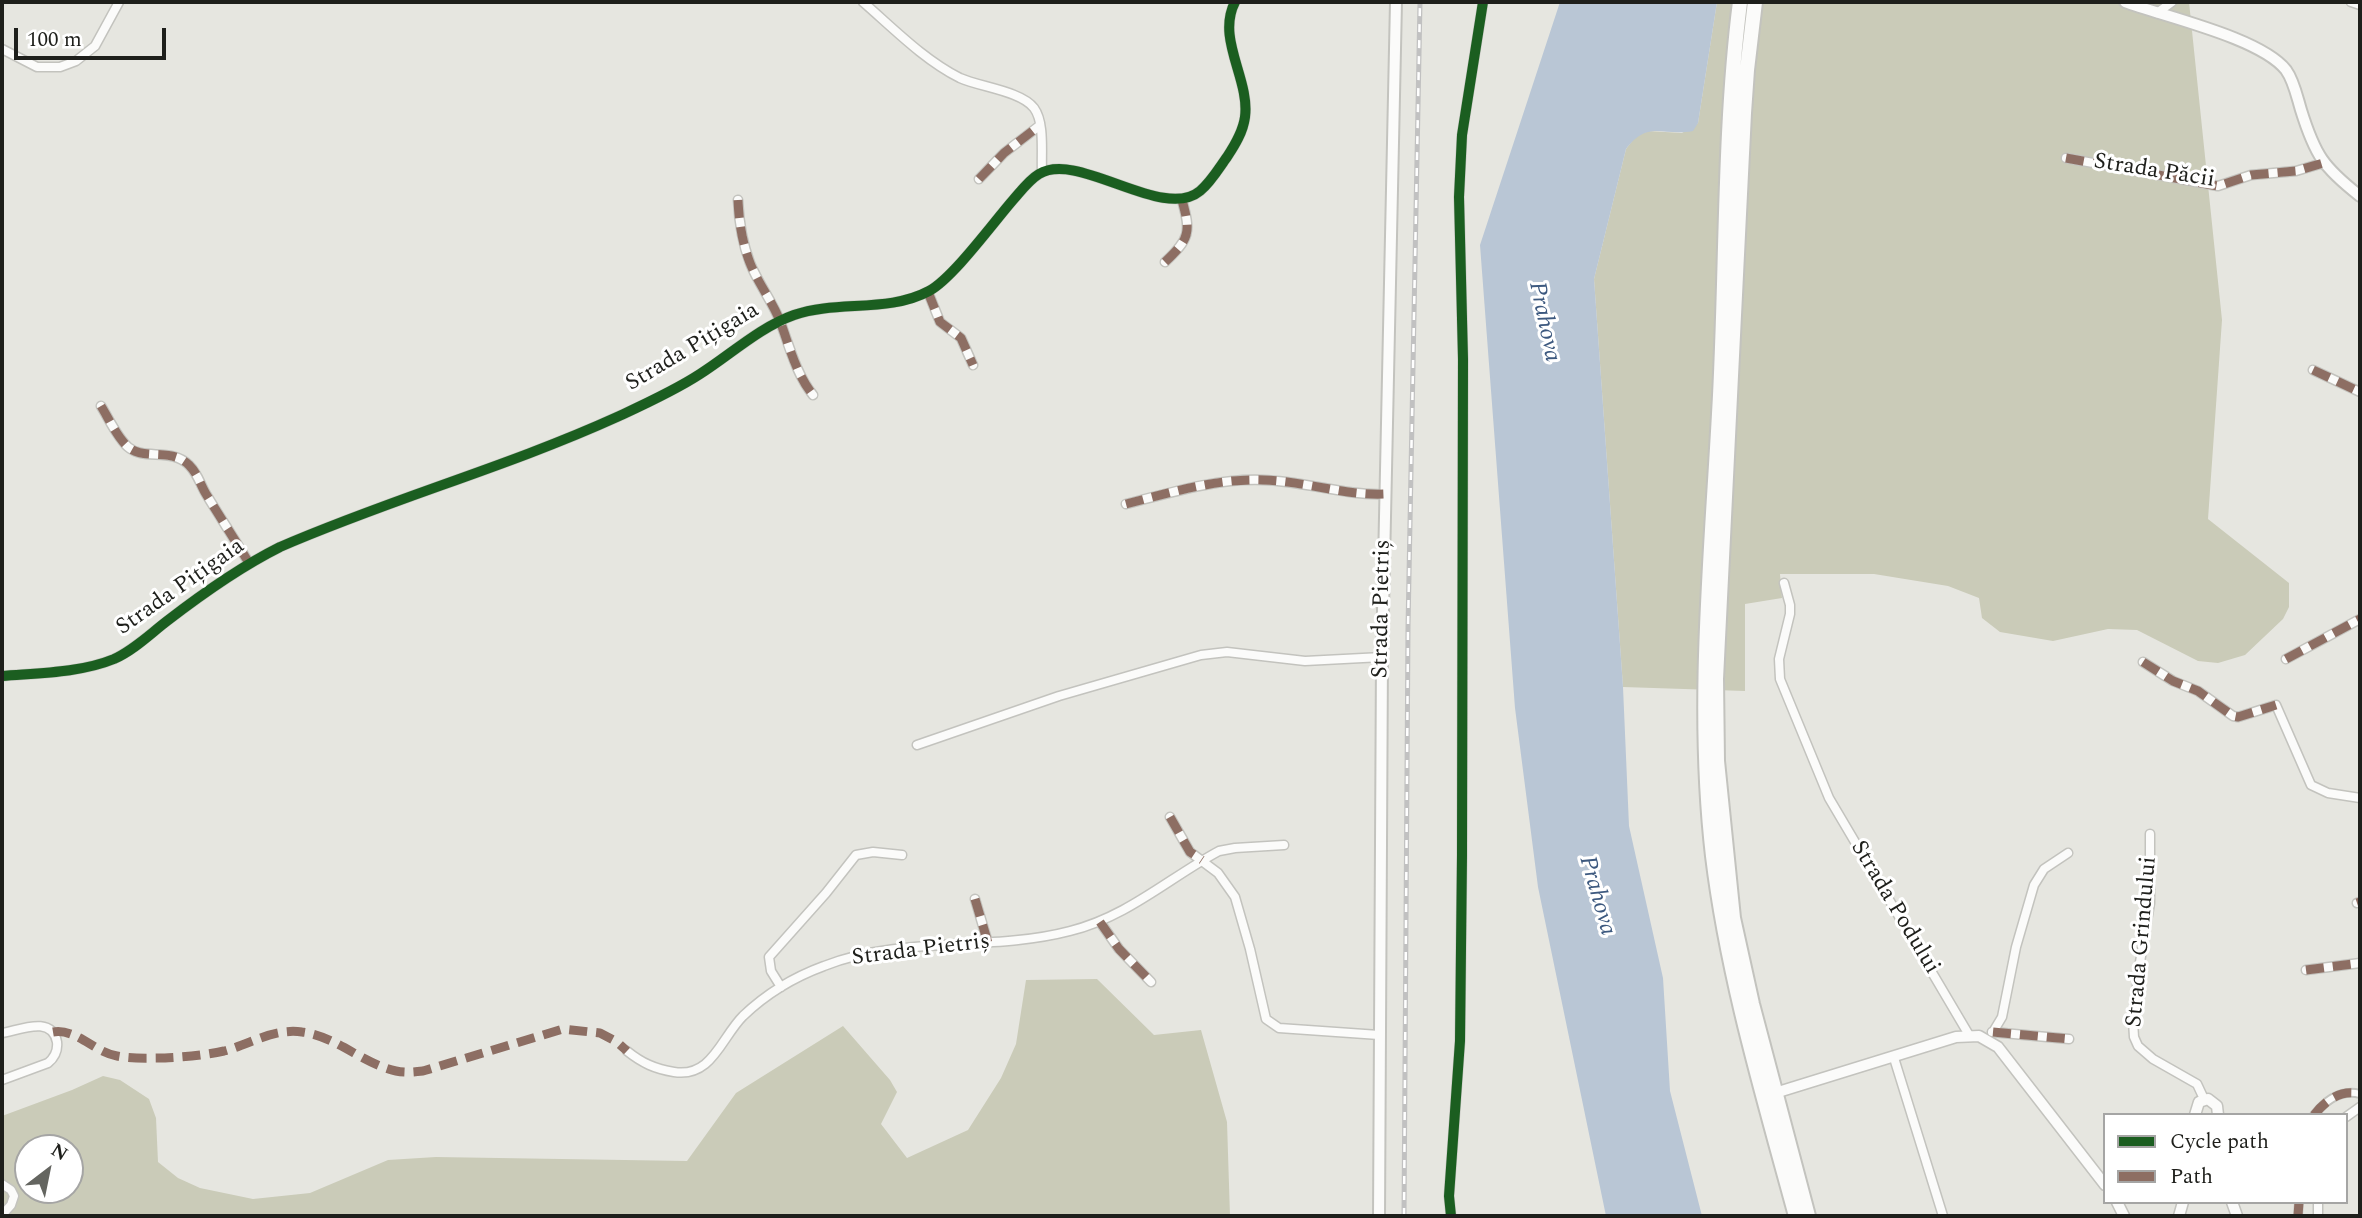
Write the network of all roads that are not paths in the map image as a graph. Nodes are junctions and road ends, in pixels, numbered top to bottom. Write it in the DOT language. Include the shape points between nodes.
graph roads {
  1 [pos="119,2"];
  2 [pos="863,2"];
  3 [pos="1235,2"];
  4 [pos="1396,2"];
  5 [pos="1483,2"];
  6 [pos="1740,2"];
  7 [pos="1755,2"];
  8 [pos="2125,2"];
  9 [pos="2172,2"];
  10 [pos="2351,2"];
  11 [pos="2360,5"];
  12 [pos="2157,13"];
  13 [pos="2,48"];
  14 [pos="1039,126"];
  15 [pos="2067,158"];
  16 [pos="2323,163"];
  17 [pos="1042,171"];
  18 [pos="979,179"];
  19 [pos="2360,195"];
  20 [pos="738,200"];
  21 [pos="1182,200"];
  22 [pos="1165,262"];
  23 [pos="928,292"];
  24 [pos="780,321"];
  25 [pos="974,365"];
  26 [pos="2313,370"];
  27 [pos="2360,392"];
  28 [pos="813,394"];
  29 [pos="101,406"];
  30 [pos="1385,494"];
  31 [pos="1126,504"];
  32 [pos="249,563"];
  33 [pos="1784,583"];
  34 [pos="2360,620"];
  35 [pos="1382,657"];
  36 [pos="2286,659"];
  37 [pos="2143,662"];
  38 [pos="2,676"];
  39 [pos="917,745"];
  40 [pos="2360,798"];
  41 [pos="1170,817"];
  42 [pos="2150,834"];
  43 [pos="1284,845"];
  44 [pos="2068,853"];
  45 [pos="902,855"];
  46 [pos="1202,860"];
  47 [pos="975,899"];
  48 [pos="1100,922"];
  49 [pos="988,943"];
  50 [pos="2360,963"];
  51 [pos="2306,970"];
  52 [pos="1151,982"];
  53 [pos="781,987"];
  54 [pos="1993,1032"];
  55 [pos="2,1033"];
  56 [pos="1379,1035"];
  57 [pos="1974,1036"];
  58 [pos="2069,1039"];
  59 [pos="627,1051"];
  60 [pos="1894,1058"];
  61 [pos="2,1080"];
  62 [pos="1775,1093"];
  63 [pos="2360,1094"];
  64 [pos="2203,1099"];
  65 [pos="2196,1113"];
  66 [pos="2218,1113"];
  67 [pos="2316,1113"];
  68 [pos="2103,1182"];
  69 [pos="2,1184"];
  70 [pos="2,1215"];
  71 [pos="1379,1216"];
  72 [pos="1451,1216"];
  73 [pos="1796,1216"];
  74 [pos="1808,1216"];
  75 [pos="1943,1216"];
  1 -- 13 [label="street" via="95,46 76,61 37,67"];
  2 -- 14 [label="street" via="954,75 1028,102"];
  3 -- 21 [label="street" via="1230,32 1244,96 1243,125 1211,179"];
  4 -- 30 [label="main road, Strada Pietriș"];
  5 -- 72 [label="street" via="1462,135 1459,197 1462,855 1460,1041"];
  6 -- 73 [label="highway" via="1708,603 1705,761 1723,924"];
  7 -- 62 [label="highway" via="1746,69 1716,714 1720,806 1733,918"];
  8 -- 12 [label="main road"];
  9 -- 12 [label="street"];
  10 -- 11 [label="street"];
  12 -- 16 [label="main road" via="2249,43 2276,60 2288,72"];
  14 -- 17 [label="street"];
  14 -- 18 [label="street"];
  15 -- 16 [label="street, Strada Păcii" via="2218,186 2251,175"];
  16 -- 19 [label="main road"];
  17 -- 21 [label="street" via="1068,170"];
  17 -- 23 [label="street, Strada Pițigaia"];
  20 -- 24 [label="street" via="739,226 750,264"];
  21 -- 22 [label="street" via="1189,232"];
  23 -- 24 [label="street, Strada Pițigaia" via="898,301 817,309"];
  23 -- 25 [label="street" via="940,322 961,338"];
  24 -- 28 [label="street" via="782,334"];
  24 -- 32 [label="street, Strada Pițigaia" via="697,376 617,417 303,537"];
  26 -- 27 [label="street"];
  29 -- 32 [label="street" via="129,448 169,454 189,465"];
  30 -- 31 [label="street" via="1260,480"];
  30 -- 35 [label="main road, Strada Pietriș"];
  32 -- 38 [label="street, Strada Pițigaia" via="114,659 72,670"];
  33 -- 57 [label="street, Strada Podului" via="1790,614 1779,659 1780,679 1813,762 1829,798"];
  34 -- 36 [label="street"];
  35 -- 39 [label="street" via="1305,660 1227,652 1201,655 1059,696"];
  35 -- 56 [label="main road, Strada Pietriș"];
  37 -- 40 [label="street" via="2199,691 2233,716 2276,705 2311,785"];
  41 -- 46 [label="street" via="1190,852"];
  42 -- 64 [label="street, Strada Grindului" via="2150,903 2134,1037 2148,1055 2197,1084"];
  43 -- 46 [label="street, Strada Pietriș" via="1235,848"];
  44 -- 54 [label="street" via="2044,869 2034,885 2002,1017"];
  45 -- 53 [label="street" via="863,852 850,861 769,957"];
  46 -- 48 [label="street, Strada Pietriș"];
  46 -- 56 [label="street" via="1218,873 1238,904 1266,1019 1279,1028"];
  47 -- 49 [label="street"];
  48 -- 49 [label="street, Strada Pietriș" via="1068,932"];
  48 -- 52 [label="street"];
  49 -- 53 [label="street, Strada Pietriș" via="914,947 852,957 824,965"];
  50 -- 51 [label="street"];
  53 -- 59 [label="street, Strada Pietriș" via="745,1014 708,1063 695,1072 649,1066"];
  54 -- 57 [label="street"];
  54 -- 58 [label="street"];
  55 -- 61 [label="street" via="40,1025 53,1032 57,1043 48,1063"];
  56 -- 71 [label="main road, Strada Pietriș"];
  57 -- 60 [label="street" via="1956,1037"];
  57 -- 68 [label="street, Strada Podului" via="1998,1047"];
  60 -- 62 [label="street"];
  60 -- 75 [label="street"];
  62 -- 74 [label="highway"];
  63 -- 67 [label="street" via="2338,1095"];
  64 -- 65 [label="street"];
  64 -- 66 [label="street" via="2213,1101"];
  69 -- 70 [label="street" via="13,1196"];
}
